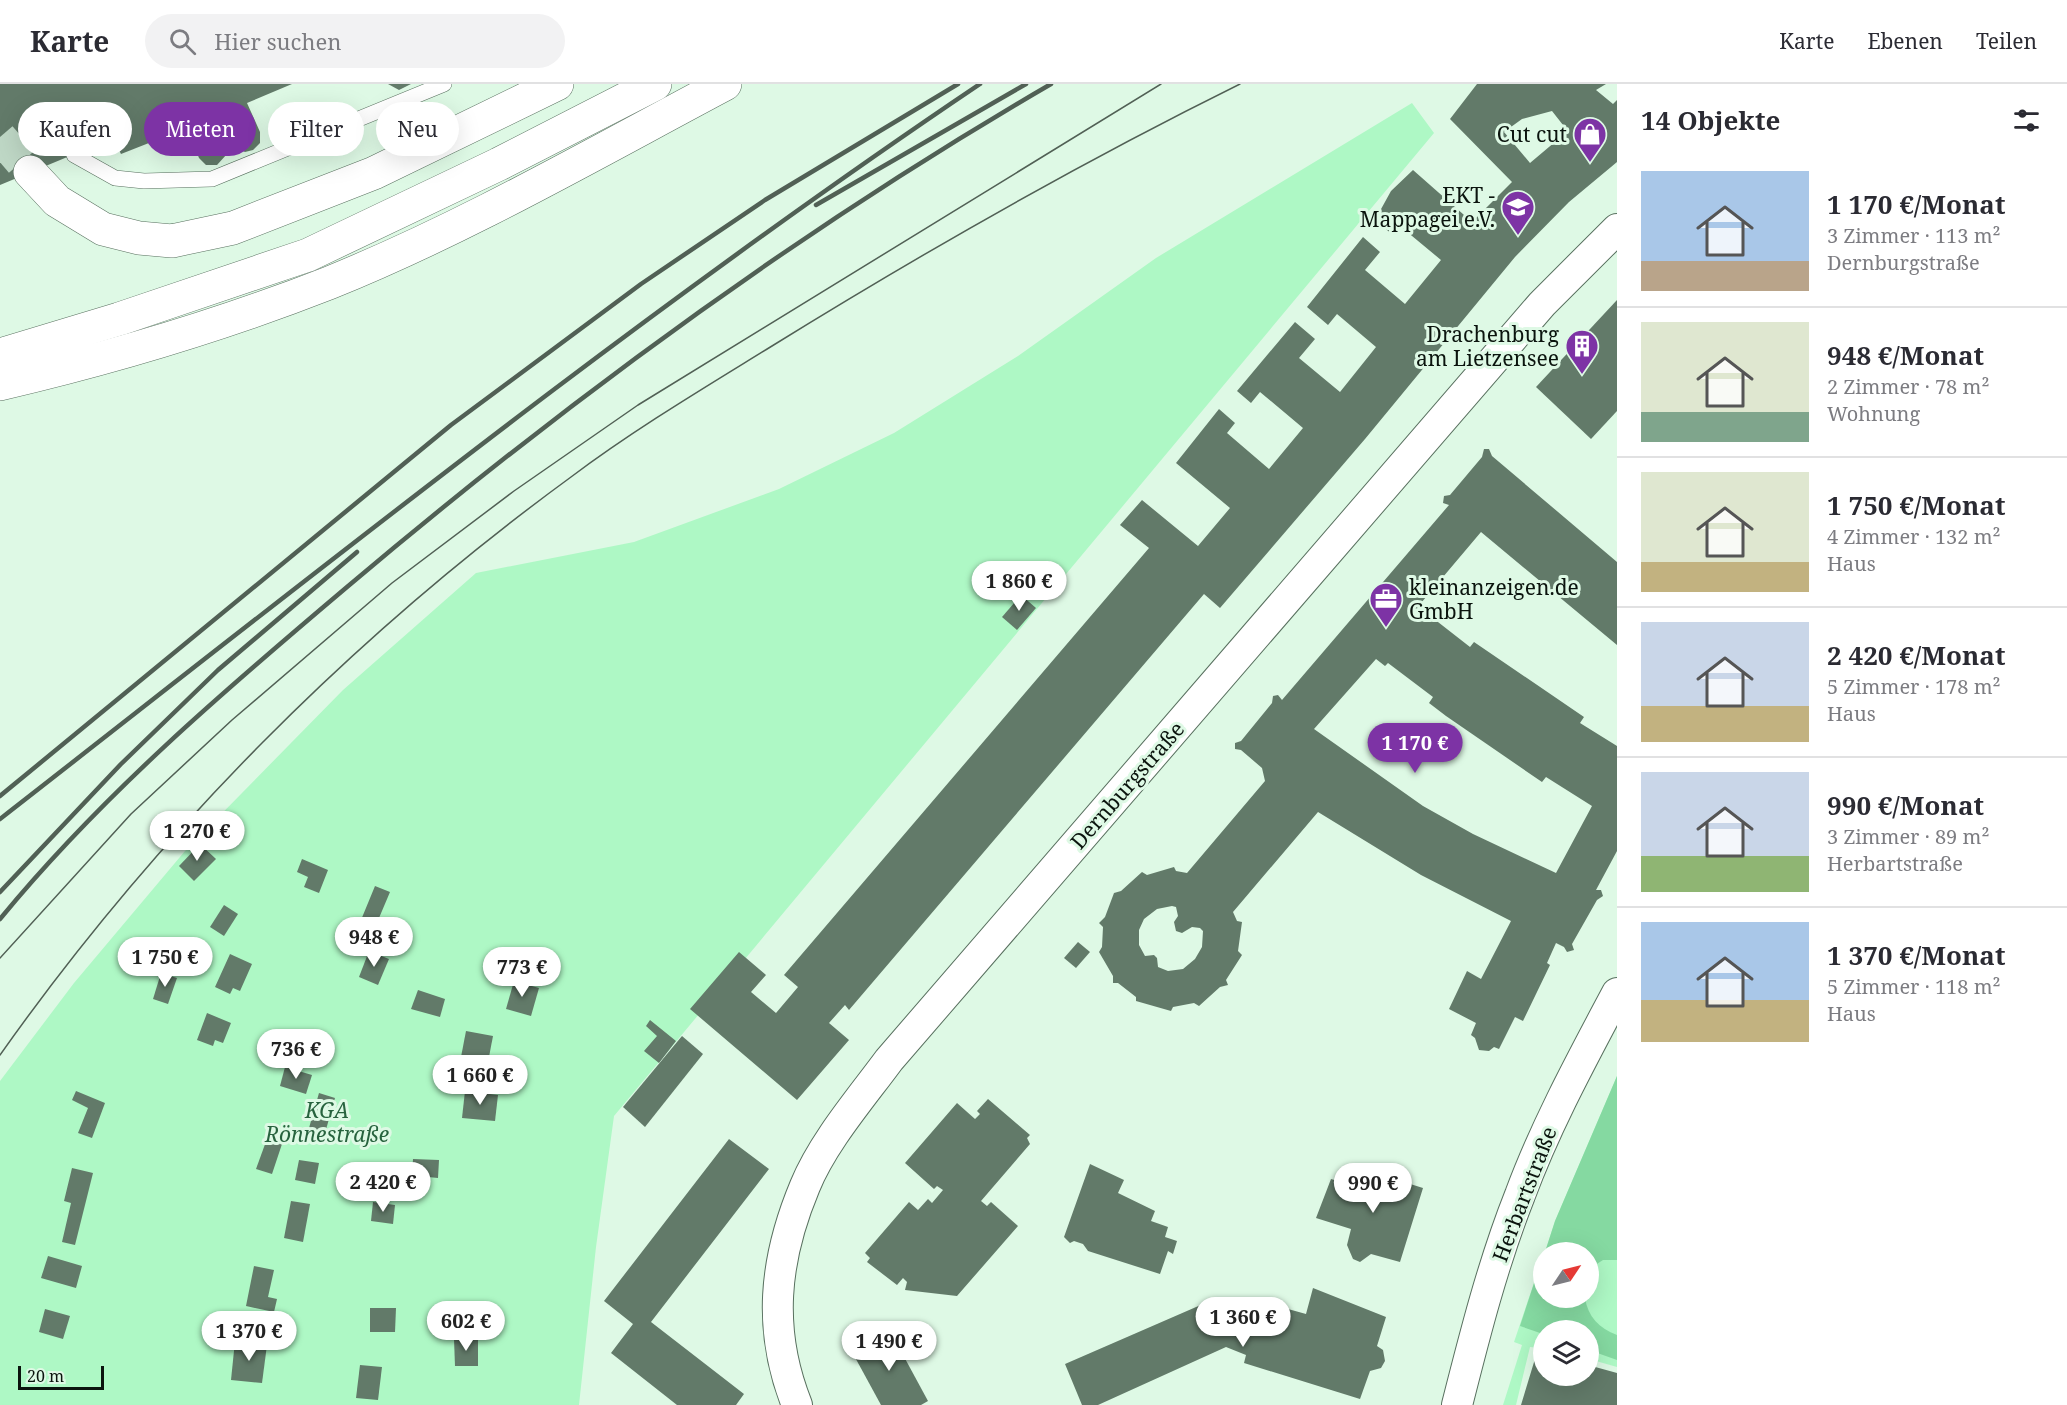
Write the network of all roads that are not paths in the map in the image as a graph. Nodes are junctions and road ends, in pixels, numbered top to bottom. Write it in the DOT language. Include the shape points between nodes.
graph roads {
  1 [pos="444,84"];
  2 [pos="557,84"];
  3 [pos="655,84"];
  4 [pos="725,84"];
  5 [pos="76,156"];
  6 [pos="30,172"];
  7 [pos="1617,230"];
  8 [pos="0,355"];
  9 [pos="0,384"];
  10 [pos="1617,993"];
  11 [pos="797,1405"];
  12 [pos="1457,1405"];
  1 -- 5 [label="lane" via="212,179 115,178"];
  2 -- 6 [label="highway" via="374,173 233,228 172,241 103,229 57,201"];
  3 -- 8 [label="highway" via="308,255"];
  4 -- 9 [label="highway" via="534,185 329,283 97,361"];
  7 -- 11 [label="street, Dernburgstraße" via="1542,304 889,1060 842,1124 805,1185 781,1259 777,1325"];
  10 -- 12 [label="street, Herbartstraße" via="1567,1087 1520,1194 1488,1287"];
}
